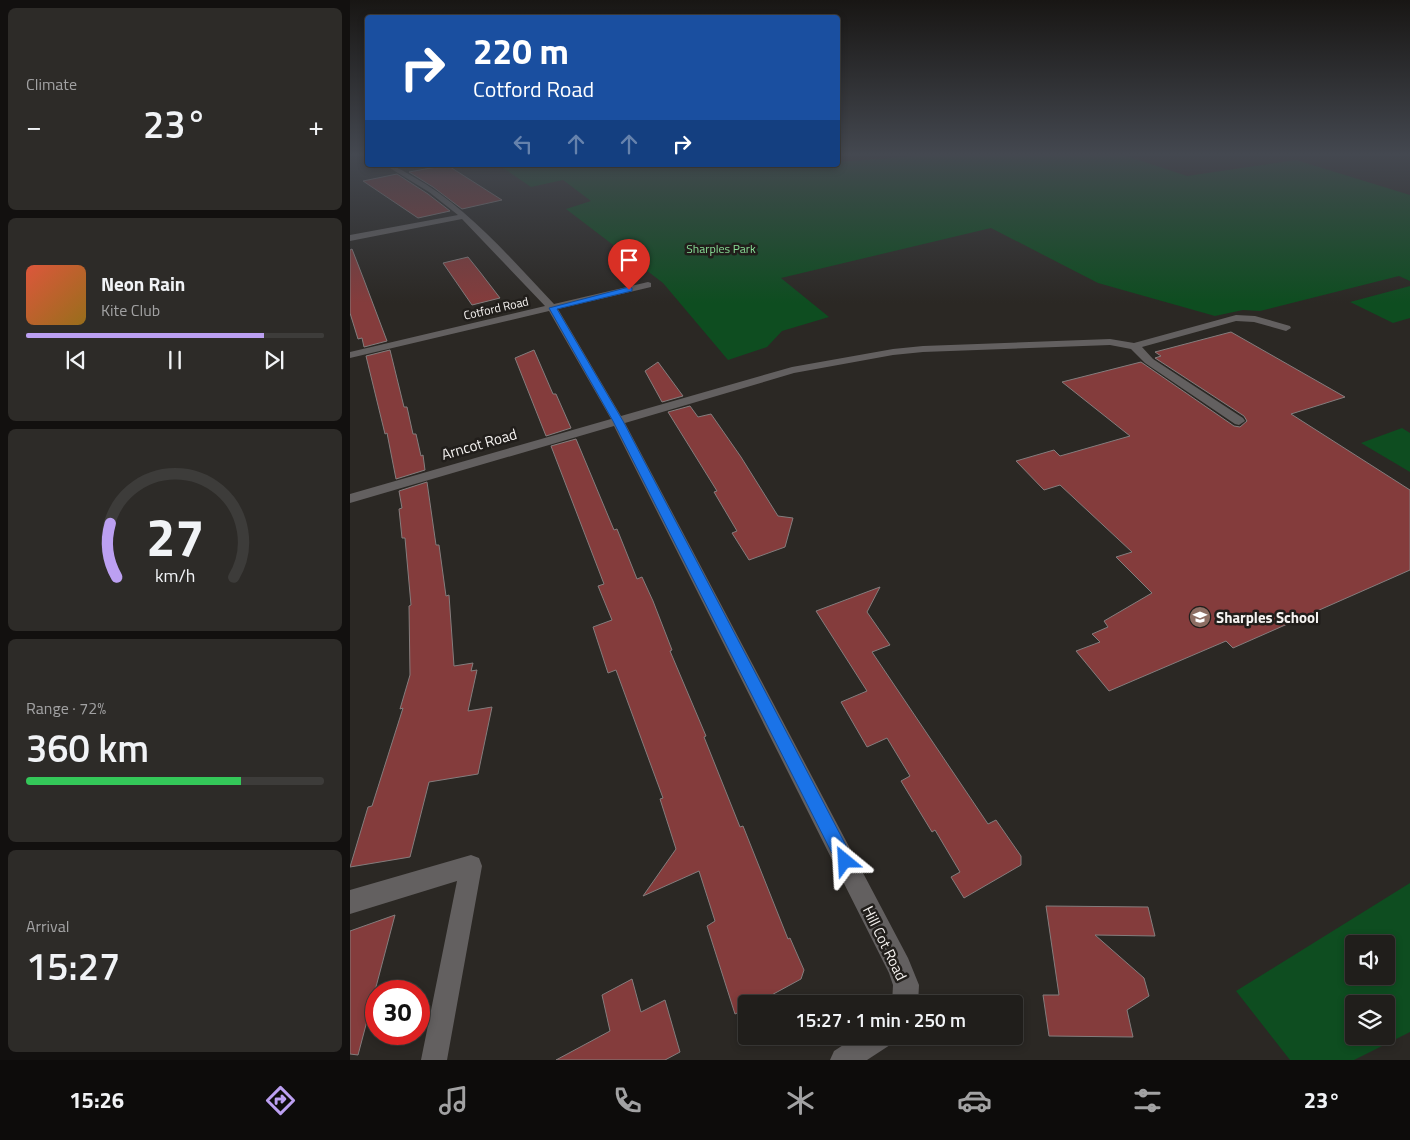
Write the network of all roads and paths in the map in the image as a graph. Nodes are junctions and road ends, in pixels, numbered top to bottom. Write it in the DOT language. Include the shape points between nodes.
graph roads {
  1 [pos="450,204"];
  2 [pos="464,216"];
  3 [pos="350,238"];
  4 [pos="648,285"];
  5 [pos="552,308"];
  6 [pos="1286,328"];
  7 [pos="1134,346"];
  8 [pos="350,355"];
  9 [pos="618,421"];
  10 [pos="1239,421"];
  11 [pos="350,499"];
  12 [pos="350,902"];
  13 [pos="905,995"];
  14 [pos="867,1045"];
  15 [pos="434,1060"];
  16 [pos="843,1060"];
  1 -- 2 [label="street, Hill Cot Road"];
  2 -- 3 [label="street"];
  2 -- 5 [label="street, Hill Cot Road"];
  4 -- 5 [label="street, Cotford Road"];
  5 -- 8 [label="street, Cotford Road"];
  5 -- 9 [label="street, Hill Cot Road"];
  6 -- 7 [label="street" via="1255,319 1236,318"];
  7 -- 9 [label="street, Arncot Road" via="1110,342 893,352 792,370"];
  7 -- 10 [label="street" via="1149,361"];
  9 -- 11 [label="street, Arncot Road"];
  9 -- 13 [label="street, Hill Cot Road" via="899,967 906,985"];
  12 -- 15 [label="street" via="472,866"];
  14 -- 16 [label="street"];
}
